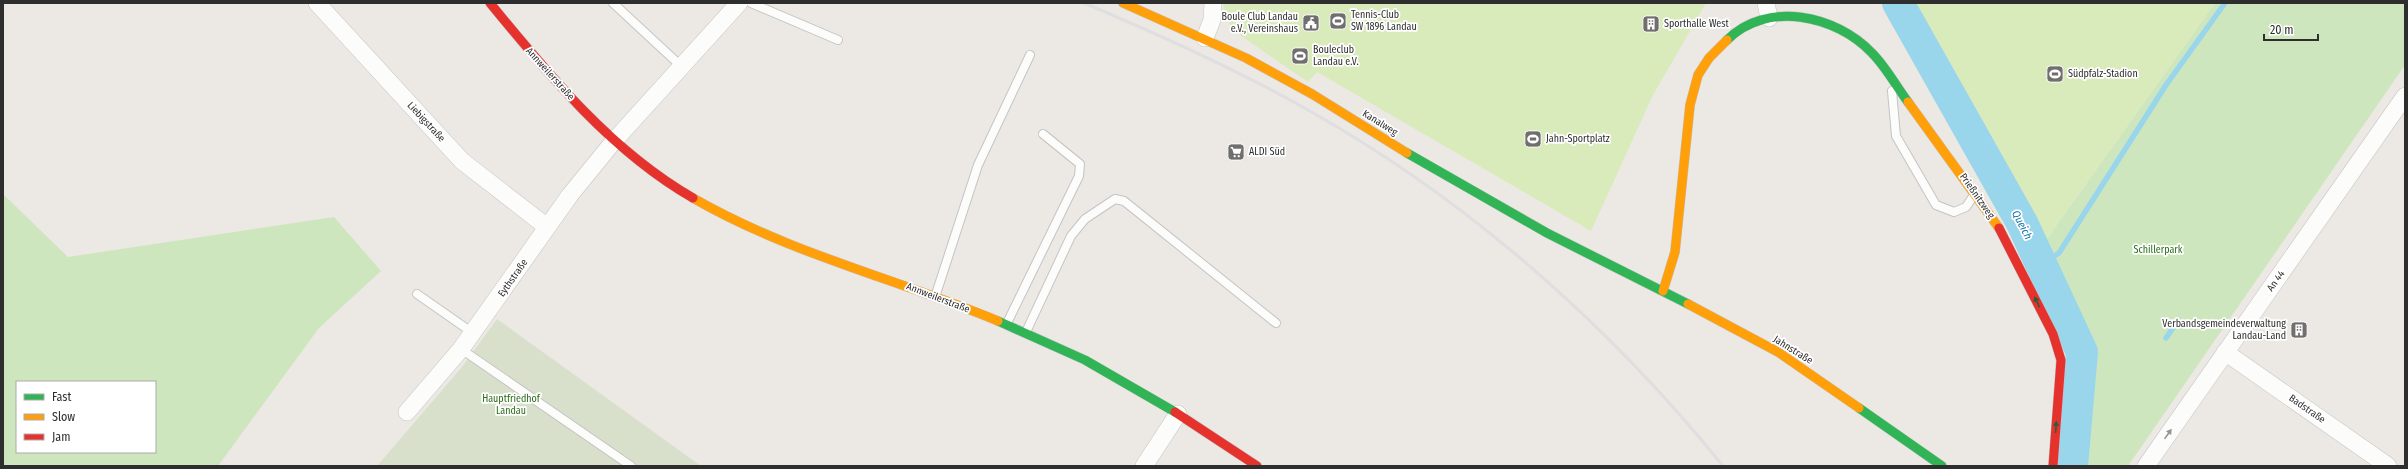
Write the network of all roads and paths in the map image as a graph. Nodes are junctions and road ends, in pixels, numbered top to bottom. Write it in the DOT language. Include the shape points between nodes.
graph roads {
  1 [pos="317,3"];
  2 [pos="490,3"];
  3 [pos="613,3"];
  4 [pos="739,3"];
  5 [pos="751,3"];
  6 [pos="1123,3"];
  7 [pos="1213,3"];
  8 [pos="1768,10"];
  9 [pos="1206,38"];
  10 [pos="838,40"];
  11 [pos="1030,55"];
  12 [pos="682,67"];
  13 [pos="1892,80"];
  14 [pos="2405,96"];
  15 [pos="1043,134"];
  16 [pos="614,141"];
  17 [pos="1975,193"];
  18 [pos="548,227"];
  19 [pos="1621,271"];
  20 [pos="1663,291"];
  21 [pos="417,294"];
  22 [pos="936,296"];
  23 [pos="1276,323"];
  24 [pos="1007,324"];
  25 [pos="1026,332"];
  26 [pos="473,333"];
  27 [pos="461,349"];
  28 [pos="2225,352"];
  29 [pos="407,412"];
  30 [pos="1178,414"];
  31 [pos="631,466"];
  32 [pos="1144,466"];
  33 [pos="1257,466"];
  34 [pos="1942,466"];
  35 [pos="2053,466"];
  36 [pos="2146,466"];
  37 [pos="2388,466"];
  1 -- 18 [label="street, Liebigstraße" via="462,161"];
  2 -- 16 [label="street, Annweilerstraße" via="526,48"];
  3 -- 12 [label="lane"];
  4 -- 12 [label="street"];
  5 -- 10 [label="lane"];
  6 -- 9 [label="street, Kanalweg"];
  7 -- 9 [label="street" via="1212,20"];
  8 -- 13 [label="street, Prießnitzweg" via="1843,28 1872,53"];
  8 -- 20 [label="street, Prießnitzweg" via="1732,35 1709,58 1698,75 1690,105 1675,252"];
  9 -- 19 [label="street, Kanalweg" via="1312,94 1477,194"];
  11 -- 22 [label="lane" via="978,165"];
  12 -- 16 [label="street"];
  13 -- 17 [label="street, Prießnitzweg"];
  13 -- 17 [label="lane" via="1896,136 1936,205 1954,212 1966,207"];
  14 -- 28 [label="street, An 44"];
  15 -- 24 [label="lane" via="1080,164 1079,176"];
  16 -- 18 [label="street, Eythstraße"];
  16 -- 22 [label="street, Annweilerstraße" via="690,197 748,227 791,246"];
  35 -- 17 [label="street, Prießnitzweg, one-way" via="2061,360 2058,347 2012,250"];
  18 -- 26 [label="street, Eythstraße"];
  19 -- 20 [label="street, Jahnstraße"];
  20 -- 34 [label="street, Jahnstraße" via="1778,352"];
  21 -- 26 [label="lane"];
  22 -- 24 [label="street, Annweilerstraße"];
  23 -- 25 [label="lane" via="1124,201 1116,199 1085,219 1071,236"];
  24 -- 25 [label="street, Annweilerstraße"];
  25 -- 30 [label="street, Annweilerstraße" via="1109,371"];
  26 -- 27 [label="street, Eythstraße"];
  27 -- 29 [label="street, Eythstraße"];
  27 -- 31 [label="lane"];
  36 -- 28 [label="street, An 44, one-way"];
  28 -- 37 [label="street, Badstraße"];
  30 -- 32 [label="street"];
  30 -- 33 [label="street, Annweilerstraße"];
}
